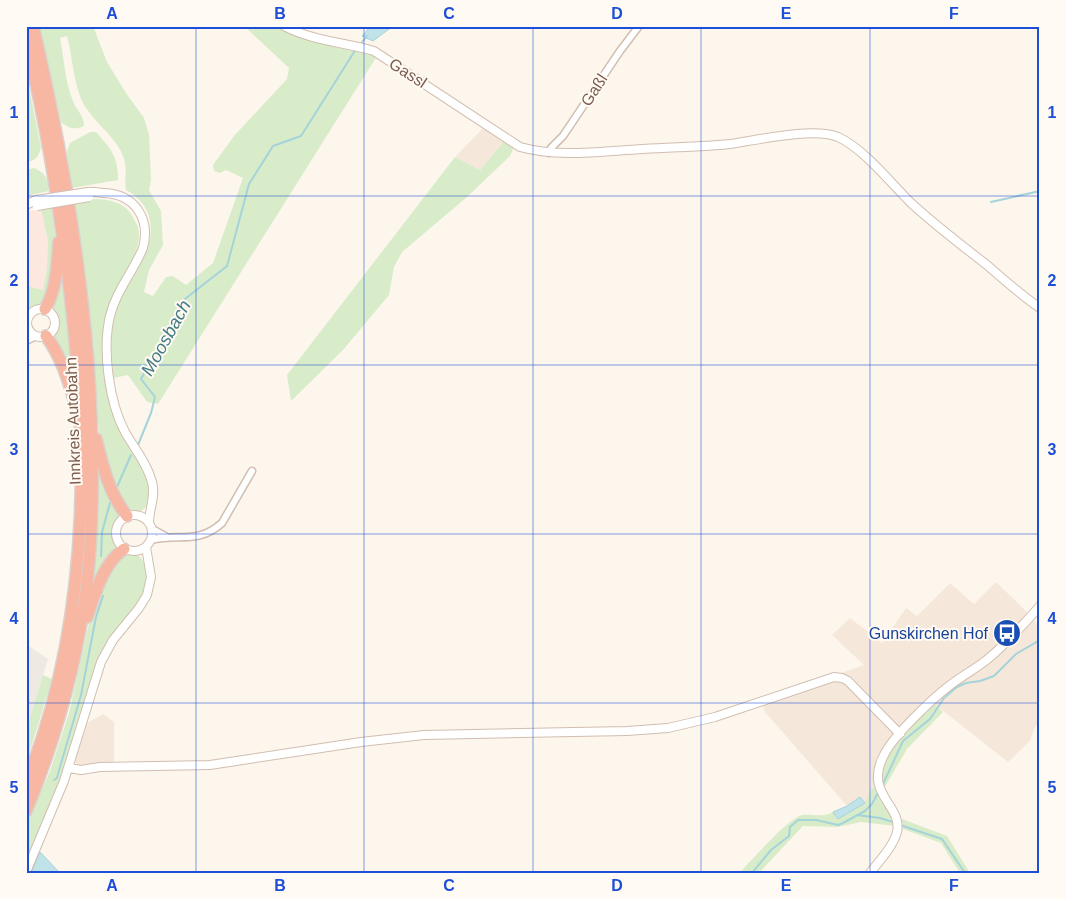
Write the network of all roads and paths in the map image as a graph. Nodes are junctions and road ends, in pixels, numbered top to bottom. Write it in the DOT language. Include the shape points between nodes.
graph roads {
  1 [pos="33,26"];
  2 [pos="284,26"];
  3 [pos="639,26"];
  4 [pos="26,42"];
  5 [pos="549,153"];
  6 [pos="26,206"];
  7 [pos="60,220"];
  8 [pos="45,308"];
  9 [pos="1040,308"];
  10 [pos="27,320"];
  11 [pos="41,336"];
  12 [pos="26,341"];
  13 [pos="91,418"];
  14 [pos="81,425"];
  15 [pos="252,471"];
  16 [pos="151,506"];
  17 [pos="126,516"];
  18 [pos="140,516"];
  19 [pos="151,526"];
  20 [pos="166,536"];
  21 [pos="151,540"];
  22 [pos="146,547"];
  23 [pos="130,550"];
  24 [pos="147,561"];
  25 [pos="1040,606"];
  26 [pos="78,640"];
  27 [pos="900,734"];
  28 [pos="69,768"];
  29 [pos="26,782"];
  30 [pos="26,811"];
  31 [pos="26,872"];
  32 [pos="870,873"];
  1 -- 13 [label="highway, Innkreis Autobahn" via="70,206"];
  2 -- 5 [label="street, Gassl" via="312,38 374,51 520,147"];
  3 -- 5 [label="street, Gaßl"];
  4 -- 7 [label="highway, Innkreis Autobahn"];
  5 -- 9 [label="street" via="726,144 806,134 838,138 853,146 929,219"];
  6 -- 16 [label="street, bridge" via="102,193 118,194 140,213 144,226 143,248 115,300 109,319 108,339 114,407 152,481"];
  7 -- 8 [label="highway" via="55,279"];
  7 -- 14 [label="highway, Innkreis Autobahn" via="75,338"];
  8 -- 10 [label="street" via="35,310"];
  8 -- 11 [label="street" via="53,314 56,323 52,332"];
  10 -- 11 [label="street" via="31,333"];
  11 -- 12 [label="street"];
  11 -- 14 [label="highway" via="53,345 64,367"];
  13 -- 17 [label="highway" via="105,474"];
  13 -- 26 [label="highway, Innkreis Autobahn" via="90,540"];
  14 -- 29 [label="highway, Innkreis Autobahn" via="80,539 71,620 58,684"];
  15 -- 20 [label="street" via="225,519 216,528 194,538"];
  16 -- 18 [label="street"];
  16 -- 19 [label="street"];
  17 -- 18 [label="street"];
  17 -- 23 [label="street" via="118,523 115,533 118,543"];
  18 -- 19 [label="street"];
  19 -- 20 [label="street"];
  19 -- 21 [label="street"];
  20 -- 21 [label="street"];
  21 -- 22 [label="street"];
  22 -- 23 [label="street"];
  22 -- 24 [label="street"];
  23 -- 24 [label="street"];
  23 -- 26 [label="highway" via="115,557 99,583"];
  24 -- 28 [label="street" via="151,578 147,594 101,662"];
  25 -- 27 [label="street" via="990,657 948,687"];
  26 -- 30 [label="highway, Innkreis Autobahn" via="53,740"];
  27 -- 28 [label="street" via="848,681 838,677 698,722 668,728 417,736 210,765"];
  27 -- 32 [label="street" via="888,748 878,771 881,792 898,824 896,834"];
  28 -- 31 [label="street"];
}
